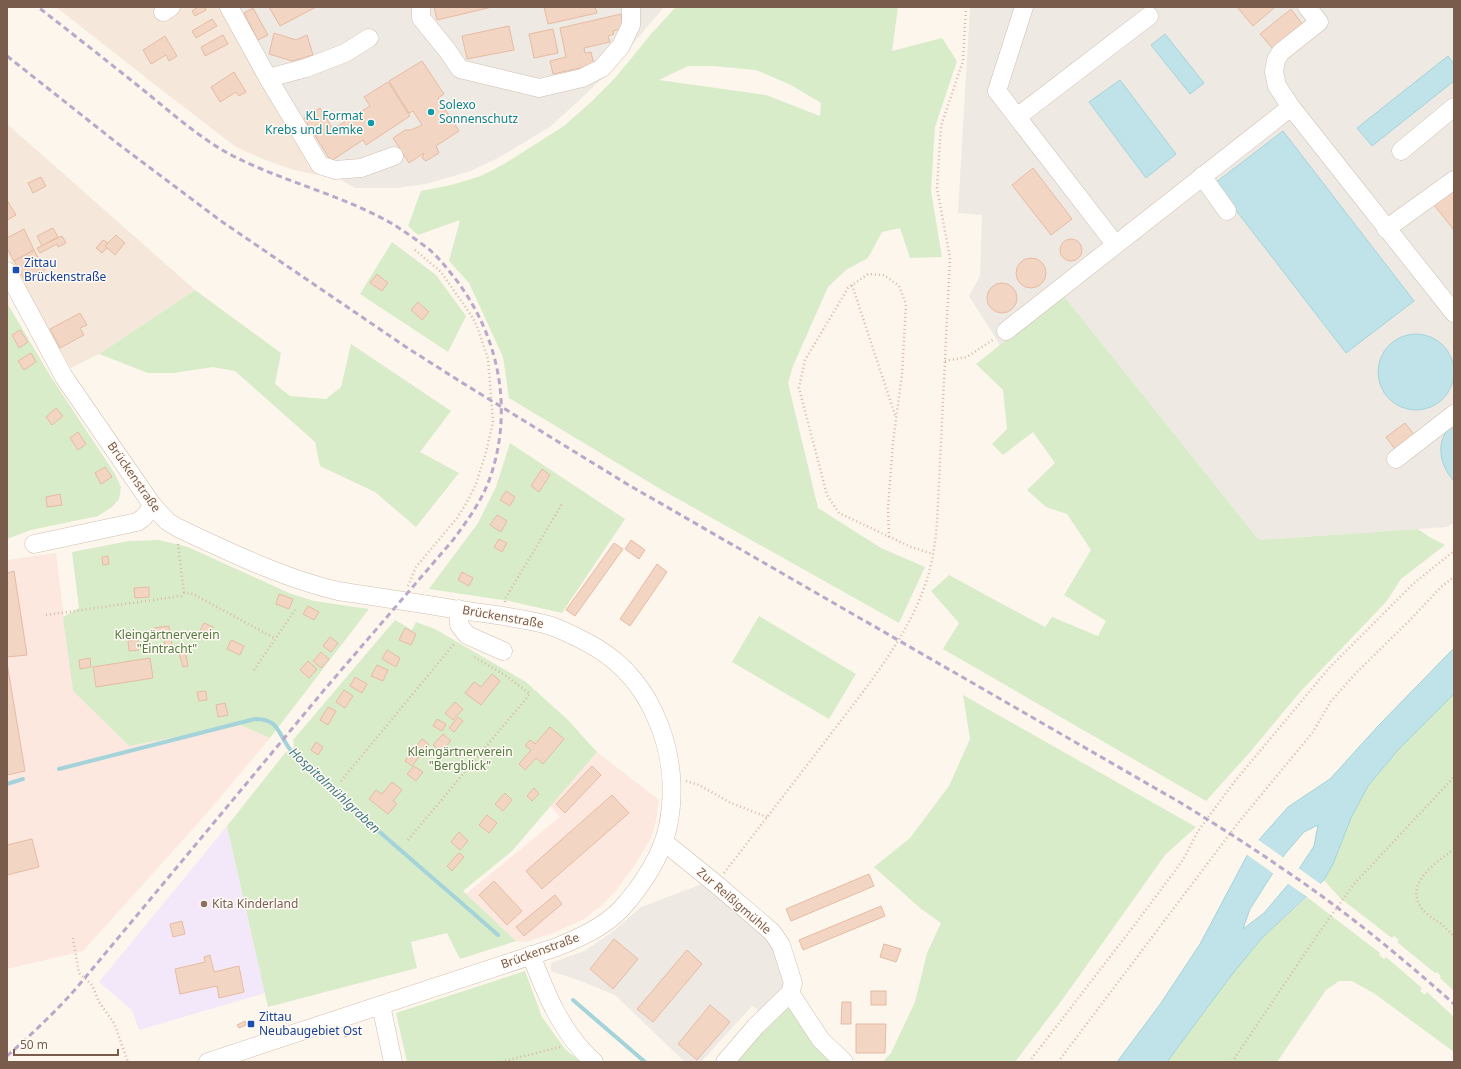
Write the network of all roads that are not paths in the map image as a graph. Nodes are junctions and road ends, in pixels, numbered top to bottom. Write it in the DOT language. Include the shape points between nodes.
graph roads {
  1 [pos="229,7"];
  2 [pos="421,7"];
  3 [pos="631,7"];
  4 [pos="1024,7"];
  5 [pos="1308,8"];
  6 [pos="1149,16"];
  7 [pos="369,38"];
  8 [pos="268,78"];
  9 [pos="1291,107"];
  10 [pos="1454,107"];
  11 [pos="1017,117"];
  12 [pos="1401,151"];
  13 [pos="394,156"];
  14 [pos="1202,176"];
  15 [pos="1454,180"];
  16 [pos="1227,211"];
  17 [pos="1386,229"];
  18 [pos="1115,244"];
  19 [pos="7,271"];
  20 [pos="1454,313"];
  21 [pos="1001,334"];
  22 [pos="1454,414"];
  23 [pos="1396,459"];
  24 [pos="153,506"];
  25 [pos="34,544"];
  26 [pos="459,609"];
  27 [pos="503,651"];
  28 [pos="664,842"];
  29 [pos="531,955"];
  30 [pos="790,993"];
  31 [pos="381,1005"];
  32 [pos="208,1062"];
  33 [pos="393,1062"];
  34 [pos="594,1062"];
  35 [pos="725,1062"];
  36 [pos="844,1062"];
  1 -- 8 [label="street"];
  2 -- 3 [label="street" via="421,18 460,69 539,88 582,78 602,68 621,46 630,25"];
  4 -- 11 [label="street" via="997,91"];
  5 -- 9 [label="street" via="1319,22 1281,52 1276,60 1274,72 1277,86"];
  6 -- 11 [label="street"];
  7 -- 8 [label="street" via="345,53 306,68"];
  8 -- 13 [label="street" via="320,165 335,170 361,168"];
  9 -- 14 [label="street"];
  9 -- 17 [label="street"];
  10 -- 12 [label="street"];
  11 -- 18 [label="street"];
  14 -- 16 [label="street"];
  14 -- 18 [label="street"];
  15 -- 17 [label="street"];
  17 -- 20 [label="street"];
  18 -- 21 [label="street"];
  19 -- 24 [label="street, Brückenstraße" via="64,377"];
  22 -- 23 [label="street"];
  24 -- 25 [label="street" via="137,522"];
  24 -- 26 [label="street, Brückenstraße" via="167,521 178,528 288,577 338,591"];
  26 -- 27 [label="street" via="458,638 466,635"];
  26 -- 28 [label="street, Brückenstraße" via="550,625 595,647 624,670 648,701 663,735 673,791"];
  28 -- 29 [label="street, Brückenstraße" via="646,876 620,911 578,938"];
  28 -- 30 [label="street, Zur Reißigmühle" via="772,932 781,945 794,983"];
  29 -- 31 [label="street, Brückenstraße"];
  29 -- 34 [label="street" via="554,1010 576,1042"];
  30 -- 35 [label="street" via="756,1026"];
  30 -- 36 [label="street" via="821,1040"];
  31 -- 32 [label="street, Brückenstraße"];
  31 -- 33 [label="street"];
}
